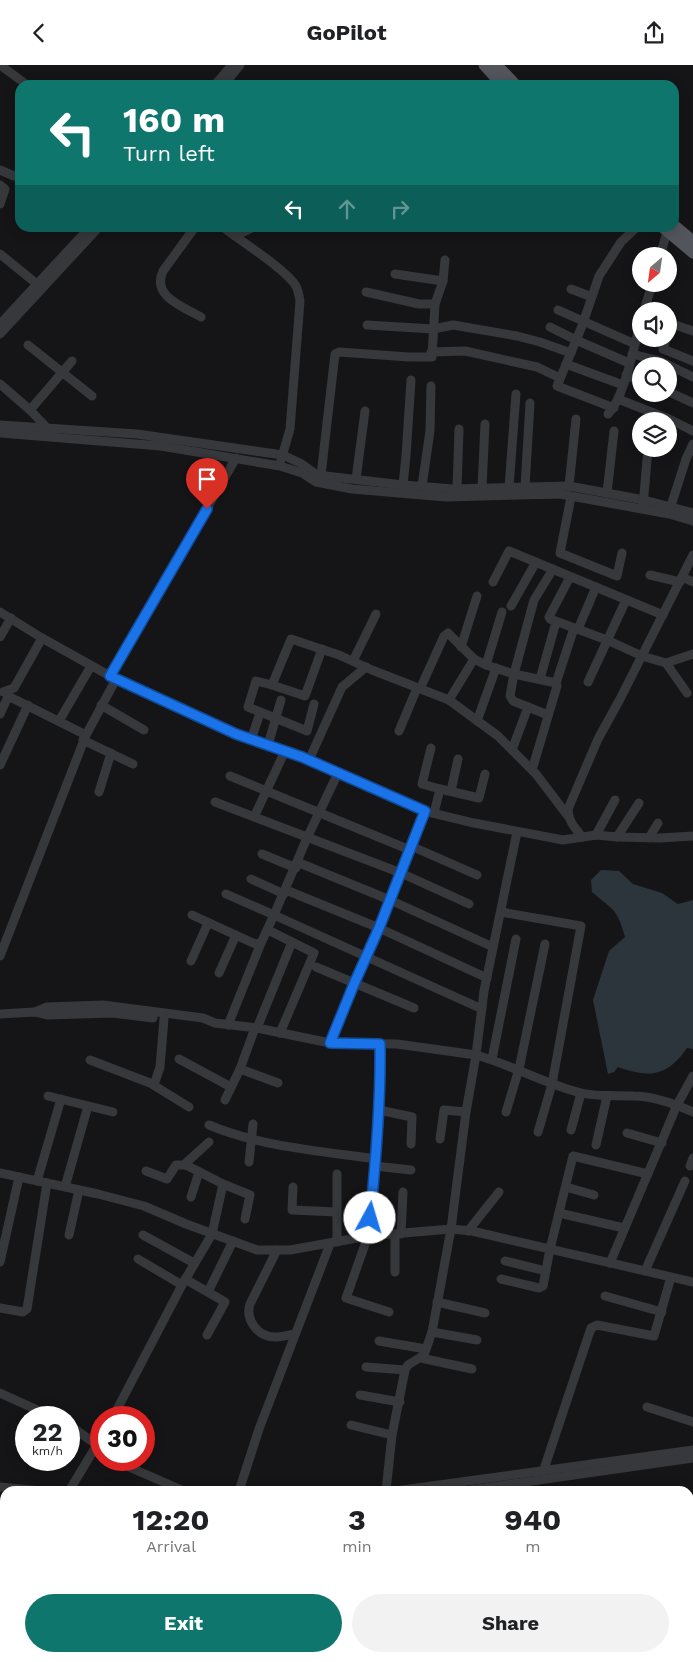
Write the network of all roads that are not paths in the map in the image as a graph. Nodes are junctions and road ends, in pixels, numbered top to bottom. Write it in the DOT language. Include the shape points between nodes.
graph roads {
  1 [pos="0,65"];
  2 [pos="232,65"];
  3 [pos="240,65"];
  4 [pos="484,65"];
  5 [pos="497,65"];
  6 [pos="20,80"];
  7 [pos="218,80"];
  8 [pos="228,80"];
  9 [pos="498,80"];
  10 [pos="511,80"];
  11 [pos="0,170"];
  12 [pos="14,176"];
  13 [pos="0,185"];
  14 [pos="0,204"];
  15 [pos="87,232"];
  16 [pos="93,232"];
  17 [pos="192,232"];
  18 [pos="230,232"];
  19 [pos="243,232"];
  20 [pos="632,232"];
  21 [pos="667,232"];
  22 [pos="672,232"];
  23 [pos="676,232"];
  24 [pos="235,236"];
  25 [pos="693,241"];
  26 [pos="78,246"];
  27 [pos="663,247"];
  28 [pos="693,253"];
  29 [pos="0,254"];
  30 [pos="445,260"];
  31 [pos="395,274"];
  32 [pos="442,281"];
  33 [pos="37,284"];
  34 [pos="571,289"];
  35 [pos="366,293"];
  36 [pos="592,297"];
  37 [pos="435,304"];
  38 [pos="558,310"];
  39 [pos="201,317"];
  40 [pos="584,321"];
  41 [pos="0,324"];
  42 [pos="367,325"];
  43 [pos="677,326"];
  44 [pos="550,327"];
  45 [pos="433,329"];
  46 [pos="693,331"];
  47 [pos="0,334"];
  48 [pos="576,340"];
  49 [pos="632,343"];
  50 [pos="28,345"];
  51 [pos="634,347"];
  52 [pos="664,347"];
  53 [pos="432,352"];
  54 [pos="570,353"];
  55 [pos="632,353"];
  56 [pos="72,361"];
  57 [pos="693,361"];
  58 [pos="630,363"];
  59 [pos="566,364"];
  60 [pos="62,372"];
  61 [pos="626,375"];
  62 [pos="632,377"];
  63 [pos="693,377"];
  64 [pos="560,378"];
  65 [pos="411,380"];
  66 [pos="0,384"];
  67 [pos="623,385"];
  68 [pos="431,386"];
  69 [pos="516,394"];
  70 [pos="92,396"];
  71 [pos="677,396"];
  72 [pos="530,403"];
  73 [pos="693,403"];
  74 [pos="613,407"];
  75 [pos="30,409"];
  76 [pos="365,411"];
  77 [pos="576,419"];
  78 [pos="485,424"];
  79 [pos="0,425"];
  80 [pos="47,428"];
  81 [pos="459,429"];
  82 [pos="614,431"];
  83 [pos="693,431"];
  84 [pos="0,433"];
  85 [pos="56,438"];
  86 [pos="692,451"];
  87 [pos="283,455"];
  88 [pos="647,457"];
  89 [pos="236,458"];
  90 [pos="280,465"];
  91 [pos="321,475"];
  92 [pos="356,479"];
  93 [pos="402,485"];
  94 [pos="422,486"];
  95 [pos="569,486"];
  96 [pos="509,487"];
  97 [pos="525,487"];
  98 [pos="482,488"];
  99 [pos="457,489"];
  100 [pos="607,493"];
  101 [pos="571,497"];
  102 [pos="644,500"];
  103 [pos="643,509"];
  104 [pos="670,511"];
  105 [pos="693,513"];
  106 [pos="693,521"];
  107 [pos="622,553"];
  108 [pos="693,555"];
  109 [pos="536,562"];
  110 [pos="553,569"];
  111 [pos="650,575"];
  112 [pos="570,577"];
  113 [pos="681,579"];
  114 [pos="493,582"];
  115 [pos="693,582"];
  116 [pos="596,587"];
  117 [pos="477,596"];
  118 [pos="626,600"];
  119 [pos="511,606"];
  120 [pos="0,612"];
  121 [pos="502,612"];
  122 [pos="376,614"];
  123 [pos="663,615"];
  124 [pos="11,618"];
  125 [pos="556,622"];
  126 [pos="576,629"];
  127 [pos="0,637"];
  128 [pos="42,638"];
  129 [pos="607,640"];
  130 [pos="462,647"];
  131 [pos="322,649"];
  132 [pos="693,654"];
  133 [pos="642,656"];
  134 [pos="474,659"];
  135 [pos="353,661"];
  136 [pos="666,663"];
  137 [pos="486,665"];
  138 [pos="91,666"];
  139 [pos="366,667"];
  140 [pos="496,668"];
  141 [pos="514,674"];
  142 [pos="113,677"];
  143 [pos="540,679"];
  144 [pos="588,682"];
  145 [pos="556,683"];
  146 [pos="272,685"];
  147 [pos="419,688"];
  148 [pos="5,693"];
  149 [pos="687,693"];
  150 [pos="281,700"];
  151 [pos="449,700"];
  152 [pos="314,703"];
  153 [pos="28,705"];
  154 [pos="101,705"];
  155 [pos="528,707"];
  156 [pos="1,711"];
  157 [pos="260,713"];
  158 [pos="548,715"];
  159 [pos="276,718"];
  160 [pos="59,721"];
  161 [pos="477,721"];
  162 [pos="144,730"];
  163 [pos="399,731"];
  164 [pos="84,738"];
  165 [pos="251,740"];
  166 [pos="268,745"];
  167 [pos="431,748"];
  168 [pos="285,751"];
  169 [pos="512,751"];
  170 [pos="111,753"];
  171 [pos="458,759"];
  172 [pos="309,760"];
  173 [pos="133,764"];
  174 [pos="0,765"];
  175 [pos="532,770"];
  176 [pos="338,773"];
  177 [pos="485,774"];
  178 [pos="230,776"];
  179 [pos="440,789"];
  180 [pos="266,791"];
  181 [pos="451,791"];
  182 [pos="99,792"];
  183 [pos="615,800"];
  184 [pos="215,802"];
  185 [pos="639,803"];
  186 [pos="319,812"];
  187 [pos="430,812"];
  188 [pos="568,816"];
  189 [pos="254,817"];
  190 [pos="658,823"];
  191 [pos="517,832"];
  192 [pos="596,835"];
  193 [pos="693,836"];
  194 [pos="582,837"];
  195 [pos="617,837"];
  196 [pos="308,838"];
  197 [pos="649,838"];
  198 [pos="411,848"];
  199 [pos="262,854"];
  200 [pos="296,865"];
  201 [pos="400,873"];
  202 [pos="477,875"];
  203 [pos="251,879"];
  204 [pos="285,892"];
  205 [pos="226,894"];
  206 [pos="390,900"];
  207 [pos="469,904"];
  208 [pos="502,912"];
  209 [pos="192,915"];
  210 [pos="274,915"];
  211 [pos="208,923"];
  212 [pos="379,928"];
  213 [pos="268,930"];
  214 [pos="236,935"];
  215 [pos="516,939"];
  216 [pos="292,942"];
  217 [pos="261,943"];
  218 [pos="545,944"];
  219 [pos="493,947"];
  220 [pos="0,956"];
  221 [pos="366,956"];
  222 [pos="191,961"];
  223 [pos="316,967"];
  224 [pos="219,973"];
  225 [pos="487,978"];
  226 [pos="354,984"];
  227 [pos="414,1009"];
  228 [pos="482,1009"];
  229 [pos="35,1012"];
  230 [pos="0,1014"];
  231 [pos="164,1019"];
  232 [pos="215,1023"];
  233 [pos="228,1025"];
  234 [pos="256,1028"];
  235 [pos="280,1033"];
  236 [pos="330,1043"];
  237 [pos="380,1044"];
  238 [pos="476,1055"];
  239 [pos="179,1059"];
  240 [pos="492,1059"];
  241 [pos="90,1060"];
  242 [pos="240,1069"];
  243 [pos="518,1069"];
  244 [pos="693,1078"];
  245 [pos="278,1083"];
  246 [pos="552,1084"];
  247 [pos="154,1085"];
  248 [pos="231,1087"];
  249 [pos="581,1093"];
  250 [pos="48,1096"];
  251 [pos="607,1096"];
  252 [pos="61,1099"];
  253 [pos="225,1100"];
  254 [pos="677,1105"];
  255 [pos="88,1106"];
  256 [pos="189,1107"];
  257 [pos="379,1110"];
  258 [pos="113,1112"];
  259 [pos="466,1112"];
  260 [pos="506,1112"];
  261 [pos="693,1112"];
  262 [pos="252,1124"];
  263 [pos="209,1125"];
  264 [pos="570,1130"];
  265 [pos="538,1132"];
  266 [pos="627,1133"];
  267 [pos="440,1139"];
  268 [pos="251,1140"];
  269 [pos="209,1142"];
  270 [pos="662,1143"];
  271 [pos="411,1144"];
  272 [pos="596,1145"];
  273 [pos="376,1162"];
  274 [pos="249,1163"];
  275 [pos="186,1165"];
  276 [pos="411,1170"];
  277 [pos="146,1171"];
  278 [pos="0,1173"];
  279 [pos="199,1173"];
  280 [pos="337,1174"];
  281 [pos="648,1174"];
  282 [pos="19,1177"];
  283 [pos="37,1181"];
  284 [pos="685,1181"];
  285 [pos="47,1183"];
  286 [pos="223,1184"];
  287 [pos="64,1187"];
  288 [pos="293,1187"];
  289 [pos="566,1187"];
  290 [pos="79,1190"];
  291 [pos="499,1192"];
  292 [pos="403,1193"];
  293 [pos="594,1195"];
  294 [pos="191,1197"];
  295 [pos="337,1212"];
  296 [pos="559,1213"];
  297 [pos="245,1219"];
  298 [pos="624,1228"];
  299 [pos="451,1229"];
  300 [pos="468,1231"];
  301 [pos="212,1234"];
  302 [pos="398,1234"];
  303 [pos="69,1235"];
  304 [pos="143,1235"];
  305 [pos="368,1236"];
  306 [pos="233,1241"];
  307 [pos="333,1243"];
  308 [pos="550,1249"];
  309 [pos="277,1250"];
  310 [pos="138,1259"];
  311 [pos="505,1261"];
  312 [pos="0,1262"];
  313 [pos="194,1263"];
  314 [pos="610,1263"];
  315 [pos="546,1271"];
  316 [pos="645,1271"];
  317 [pos="395,1272"];
  318 [pos="671,1277"];
  319 [pos="501,1279"];
  320 [pos="183,1282"];
  321 [pos="693,1282"];
  322 [pos="208,1292"];
  323 [pos="605,1297"];
  324 [pos="437,1301"];
  325 [pos="0,1308"];
  326 [pos="389,1312"];
  327 [pos="662,1312"];
  328 [pos="485,1313"];
  329 [pos="432,1332"];
  330 [pos="295,1334"];
  331 [pos="208,1335"];
  332 [pos="477,1340"];
  333 [pos="379,1341"];
  334 [pos="424,1353"];
  335 [pos="366,1367"];
  336 [pos="405,1369"];
  337 [pos="472,1369"];
  338 [pos="0,1393"];
  339 [pos="360,1395"];
  340 [pos="400,1402"];
  341 [pos="29,1406"];
  342 [pos="119,1406"];
  343 [pos="647,1407"];
  344 [pos="693,1422"];
  345 [pos="351,1425"];
  346 [pos="80,1433"];
  347 [pos="392,1435"];
  348 [pos="90,1441"];
  349 [pos="692,1453"];
  350 [pos="90,1460"];
  351 [pos="138,1471"];
  352 [pos="543,1471"];
  353 [pos="73,1486"];
  354 [pos="173,1486"];
  355 [pos="241,1486"];
  356 [pos="387,1486"];
  357 [pos="443,1486"];
  358 [pos="493,1486"];
  1 -- 6 [label="street"];
  2 -- 7 [label="street"];
  3 -- 8 [label="street"];
  4 -- 9 [label="main road"];
  5 -- 10 [label="main road"];
  11 -- 12 [label="street"];
  13 -- 14 [label="street" via="5,189"];
  15 -- 26 [label="street"];
  16 -- 26 [label="street"];
  17 -- 39 [label="street" via="163,271 159,285 168,297"];
  18 -- 24 [label="street"];
  19 -- 24 [label="street"];
  20 -- 36 [label="street" via="621,242 599,276"];
  21 -- 27 [label="street"];
  22 -- 28 [label="main road"];
  23 -- 25 [label="main road"];
  24 -- 87 [label="street" via="285,274 299,293 290,429"];
  26 -- 33 [label="street"];
  26 -- 47 [label="street"];
  29 -- 33 [label="street"];
  30 -- 32 [label="street"];
  31 -- 32 [label="street"];
  32 -- 37 [label="street"];
  33 -- 41 [label="street"];
  34 -- 36 [label="street"];
  35 -- 37 [label="street" via="419,304"];
  36 -- 40 [label="street"];
  37 -- 45 [label="street"];
  38 -- 40 [label="street"];
  40 -- 48 [label="street"];
  40 -- 49 [label="street"];
  42 -- 45 [label="street"];
  43 -- 46 [label="street"];
  44 -- 48 [label="street"];
  45 -- 53 [label="street"];
  45 -- 54 [label="street" via="452,325 479,329 540,342"];
  48 -- 54 [label="street"];
  48 -- 58 [label="street"];
  50 -- 60 [label="street"];
  51 -- 55 [label="street"];
  52 -- 57 [label="street"];
  53 -- 64 [label="street" via="465,351 537,367"];
  53 -- 91 [label="street" via="432,357 335,354"];
  54 -- 59 [label="street"];
  55 -- 58 [label="street"];
  55 -- 63 [label="street" via="660,361"];
  56 -- 60 [label="street"];
  58 -- 61 [label="street"];
  59 -- 64 [label="street"];
  59 -- 67 [label="street"];
  60 -- 70 [label="street"];
  60 -- 75 [label="street"];
  61 -- 62 [label="street"];
  61 -- 67 [label="street"];
  64 -- 74 [label="street" via="557,386"];
  65 -- 93 [label="street"];
  66 -- 75 [label="street"];
  67 -- 74 [label="street"];
  68 -- 94 [label="street" via="430,431"];
  69 -- 96 [label="street"];
  71 -- 73 [label="street"];
  72 -- 97 [label="street"];
  74 -- 83 [label="street" via="669,419"];
  75 -- 80 [label="street"];
  76 -- 92 [label="street"];
  77 -- 95 [label="street"];
  78 -- 98 [label="street"];
  79 -- 80 [label="street"];
  80 -- 85 [label="street"];
  80 -- 87 [label="street" via="151,436"];
  81 -- 99 [label="street"];
  82 -- 100 [label="street"];
  84 -- 85 [label="street"];
  85 -- 89 [label="street" via="152,445"];
  86 -- 104 [label="street"];
  87 -- 90 [label="street"];
  87 -- 91 [label="street"];
  88 -- 102 [label="street"];
  89 -- 90 [label="street"];
  89 -- 142 [label="street"];
  90 -- 101 [label="street" via="316,482 352,489 446,497 560,494"];
  91 -- 92 [label="street"];
  92 -- 93 [label="street"];
  93 -- 94 [label="street"];
  94 -- 99 [label="street"];
  95 -- 97 [label="street"];
  95 -- 100 [label="street"];
  96 -- 97 [label="street"];
  96 -- 98 [label="street"];
  98 -- 99 [label="street"];
  100 -- 102 [label="street"];
  101 -- 103 [label="street"];
  101 -- 107 [label="street" via="560,553 616,576"];
  102 -- 103 [label="street"];
  102 -- 104 [label="street"];
  103 -- 104 [label="street"];
  104 -- 105 [label="street"];
  104 -- 106 [label="street"];
  108 -- 113 [label="street"];
  109 -- 110 [label="street"];
  109 -- 114 [label="street" via="509,551"];
  109 -- 119 [label="street"];
  110 -- 112 [label="street"];
  110 -- 141 [label="street" via="534,600"];
  111 -- 113 [label="street"];
  112 -- 116 [label="street"];
  112 -- 125 [label="street" via="549,617"];
  113 -- 115 [label="street"];
  113 -- 123 [label="street"];
  116 -- 118 [label="street"];
  116 -- 126 [label="street"];
  117 -- 130 [label="street"];
  118 -- 123 [label="street"];
  118 -- 129 [label="street"];
  120 -- 124 [label="street"];
  121 -- 137 [label="street"];
  122 -- 135 [label="street"];
  123 -- 133 [label="street"];
  124 -- 127 [label="street"];
  124 -- 128 [label="street"];
  125 -- 126 [label="street"];
  125 -- 143 [label="street"];
  126 -- 129 [label="street"];
  126 -- 145 [label="street"];
  128 -- 138 [label="street"];
  128 -- 148 [label="street" via="14,688"];
  129 -- 133 [label="street"];
  129 -- 144 [label="street"];
  130 -- 134 [label="street"];
  130 -- 147 [label="street" via="448,633 444,636"];
  131 -- 135 [label="street"];
  131 -- 146 [label="street" via="291,639"];
  131 -- 146 [label="street" via="305,696"];
  132 -- 136 [label="street"];
  133 -- 136 [label="street"];
  133 -- 188 [label="street" via="598,739 568,809"];
  134 -- 137 [label="street"];
  134 -- 151 [label="street"];
  135 -- 139 [label="street"];
  136 -- 149 [label="street"];
  137 -- 140 [label="street"];
  138 -- 142 [label="street"];
  138 -- 160 [label="street"];
  139 -- 147 [label="street"];
  139 -- 172 [label="street" via="342,687"];
  140 -- 141 [label="street"];
  140 -- 161 [label="street"];
  141 -- 143 [label="street"];
  141 -- 155 [label="street" via="511,699"];
  142 -- 154 [label="street"];
  142 -- 165 [label="street"];
  143 -- 145 [label="street"];
  145 -- 158 [label="street"];
  146 -- 157 [label="street" via="256,681 248,707"];
  147 -- 151 [label="street"];
  147 -- 163 [label="street"];
  148 -- 153 [label="street"];
  148 -- 156 [label="street" via="7,699"];
  150 -- 159 [label="street"];
  151 -- 161 [label="street"];
  152 -- 159 [label="street" via="307,731"];
  153 -- 160 [label="street"];
  153 -- 174 [label="street"];
  154 -- 162 [label="street"];
  154 -- 164 [label="street"];
  155 -- 158 [label="street"];
  155 -- 169 [label="street"];
  157 -- 159 [label="street"];
  157 -- 165 [label="street"];
  158 -- 175 [label="street"];
  159 -- 166 [label="street"];
  160 -- 164 [label="street"];
  161 -- 169 [label="street"];
  164 -- 170 [label="street"];
  164 -- 220 [label="street"];
  165 -- 166 [label="street"];
  166 -- 168 [label="street"];
  167 -- 179 [label="street" via="422,784"];
  168 -- 172 [label="street"];
  168 -- 180 [label="street"];
  169 -- 175 [label="street"];
  170 -- 173 [label="street"];
  170 -- 182 [label="street"];
  171 -- 181 [label="street"];
  172 -- 176 [label="street"];
  175 -- 188 [label="street"];
  176 -- 186 [label="street"];
  176 -- 187 [label="street"];
  177 -- 181 [label="street" via="479,798"];
  178 -- 180 [label="street"];
  179 -- 181 [label="street"];
  179 -- 187 [label="street"];
  180 -- 186 [label="street"];
  180 -- 189 [label="street"];
  183 -- 192 [label="street"];
  184 -- 189 [label="street"];
  185 -- 195 [label="street"];
  186 -- 196 [label="street"];
  186 -- 198 [label="street"];
  187 -- 191 [label="street"];
  187 -- 198 [label="street"];
  188 -- 194 [label="street"];
  189 -- 196 [label="street"];
  190 -- 197 [label="street"];
  191 -- 194 [label="street" via="563,840"];
  191 -- 208 [label="street"];
  192 -- 194 [label="street"];
  192 -- 195 [label="street"];
  193 -- 197 [label="street"];
  195 -- 197 [label="street"];
  196 -- 200 [label="street"];
  196 -- 201 [label="street"];
  198 -- 201 [label="street"];
  198 -- 202 [label="street"];
  199 -- 200 [label="street"];
  200 -- 204 [label="street"];
  200 -- 206 [label="street"];
  201 -- 206 [label="street"];
  201 -- 207 [label="street"];
  203 -- 204 [label="street"];
  204 -- 210 [label="street"];
  204 -- 212 [label="street"];
  205 -- 210 [label="street"];
  206 -- 212 [label="street"];
  206 -- 219 [label="street"];
  208 -- 219 [label="street"];
  208 -- 246 [label="street" via="581,926"];
  209 -- 211 [label="street"];
  210 -- 213 [label="street"];
  210 -- 221 [label="street"];
  211 -- 214 [label="street"];
  211 -- 222 [label="street"];
  212 -- 221 [label="street"];
  212 -- 225 [label="street"];
  213 -- 216 [label="street"];
  213 -- 217 [label="street"];
  214 -- 217 [label="street" via="255,944"];
  214 -- 224 [label="street"];
  215 -- 240 [label="street"];
  216 -- 234 [label="street"];
  216 -- 235 [label="street" via="314,953"];
  217 -- 233 [label="street"];
  218 -- 243 [label="street"];
  219 -- 225 [label="street"];
  221 -- 226 [label="street"];
  221 -- 228 [label="street"];
  223 -- 226 [label="street"];
  225 -- 228 [label="street"];
  226 -- 227 [label="street"];
  226 -- 236 [label="street"];
  228 -- 238 [label="street"];
  229 -- 230 [label="street"];
  229 -- 231 [label="street" via="50,1015 113,1013"];
  229 -- 232 [label="street" via="47,1007 103,1005 203,1018"];
  231 -- 232 [label="street"];
  231 -- 247 [label="street" via="160,1067"];
  232 -- 233 [label="street"];
  233 -- 234 [label="street"];
  234 -- 235 [label="street"];
  234 -- 242 [label="street"];
  235 -- 236 [label="street"];
  236 -- 237 [label="street"];
  237 -- 238 [label="street"];
  237 -- 257 [label="street"];
  238 -- 240 [label="street"];
  238 -- 259 [label="street"];
  239 -- 248 [label="street"];
  240 -- 243 [label="street"];
  241 -- 247 [label="street"];
  242 -- 245 [label="street"];
  242 -- 248 [label="street"];
  243 -- 246 [label="street"];
  243 -- 260 [label="street"];
  244 -- 254 [label="street"];
  246 -- 249 [label="street"];
  246 -- 265 [label="street"];
  247 -- 256 [label="street"];
  248 -- 253 [label="street"];
  249 -- 251 [label="street"];
  249 -- 264 [label="street"];
  250 -- 252 [label="street"];
  251 -- 254 [label="street" via="637,1095"];
  251 -- 272 [label="street"];
  252 -- 255 [label="street"];
  252 -- 283 [label="street"];
  254 -- 261 [label="street"];
  254 -- 270 [label="street"];
  255 -- 258 [label="street"];
  255 -- 287 [label="street"];
  257 -- 271 [label="street" via="412,1117"];
  257 -- 273 [label="street"];
  259 -- 267 [label="street" via="444,1110"];
  259 -- 299 [label="street"];
  262 -- 268 [label="street"];
  263 -- 268 [label="street"];
  266 -- 270 [label="street"];
  268 -- 273 [label="street"];
  268 -- 274 [label="street"];
  269 -- 275 [label="street"];
  270 -- 281 [label="street"];
  273 -- 276 [label="street"];
  273 -- 305 [label="street"];
  275 -- 277 [label="street" via="176,1165 167,1179"];
  275 -- 279 [label="street"];
  278 -- 282 [label="street"];
  279 -- 286 [label="street"];
  279 -- 294 [label="street"];
  280 -- 295 [label="street"];
  281 -- 289 [label="street" via="573,1156"];
  281 -- 298 [label="street"];
  282 -- 283 [label="street"];
  282 -- 312 [label="street"];
  283 -- 285 [label="street"];
  284 -- 316 [label="street"];
  285 -- 287 [label="street"];
  285 -- 325 [label="street" via="28,1309 22,1312"];
  286 -- 297 [label="street" via="250,1195"];
  286 -- 301 [label="street"];
  287 -- 290 [label="street"];
  288 -- 295 [label="street" via="292,1210"];
  289 -- 293 [label="street"];
  289 -- 296 [label="street"];
  290 -- 301 [label="street" via="144,1206"];
  290 -- 303 [label="street"];
  291 -- 300 [label="street"];
  292 -- 302 [label="street"];
  295 -- 307 [label="street"];
  296 -- 298 [label="street"];
  296 -- 308 [label="street"];
  298 -- 314 [label="street"];
  299 -- 300 [label="street"];
  299 -- 302 [label="street"];
  299 -- 324 [label="street"];
  300 -- 308 [label="street"];
  301 -- 306 [label="street"];
  301 -- 313 [label="street"];
  302 -- 305 [label="street"];
  302 -- 317 [label="street"];
  304 -- 313 [label="street"];
  305 -- 307 [label="street"];
  305 -- 326 [label="street" via="346,1298"];
  306 -- 309 [label="street" via="257,1250"];
  306 -- 322 [label="street"];
  307 -- 309 [label="street"];
  307 -- 330 [label="street"];
  308 -- 314 [label="street"];
  308 -- 315 [label="street"];
  309 -- 330 [label="street" via="248,1311 256,1329 267,1336"];
  310 -- 320 [label="street"];
  311 -- 315 [label="street"];
  313 -- 320 [label="street"];
  314 -- 316 [label="street"];
  315 -- 319 [label="street" via="541,1287"];
  316 -- 318 [label="street"];
  318 -- 321 [label="street"];
  318 -- 327 [label="street"];
  320 -- 322 [label="street"];
  320 -- 342 [label="street"];
  322 -- 331 [label="street" via="225,1302"];
  323 -- 327 [label="street"];
  324 -- 328 [label="street"];
  324 -- 329 [label="street"];
  327 -- 352 [label="street" via="653,1336 597,1325 591,1328"];
  329 -- 332 [label="street"];
  329 -- 334 [label="street"];
  330 -- 355 [label="street"];
  333 -- 334 [label="street"];
  334 -- 336 [label="street"];
  334 -- 337 [label="street"];
  335 -- 336 [label="street"];
  336 -- 340 [label="street"];
  338 -- 341 [label="street"];
  339 -- 340 [label="street"];
  340 -- 347 [label="street"];
  343 -- 344 [label="street"];
  345 -- 347 [label="street"];
  346 -- 348 [label="street"];
  347 -- 356 [label="street"];
  349 -- 352 [label="street"];
  349 -- 358 [label="street"];
  350 -- 353 [label="street"];
  351 -- 354 [label="street"];
  352 -- 357 [label="street"];
}
